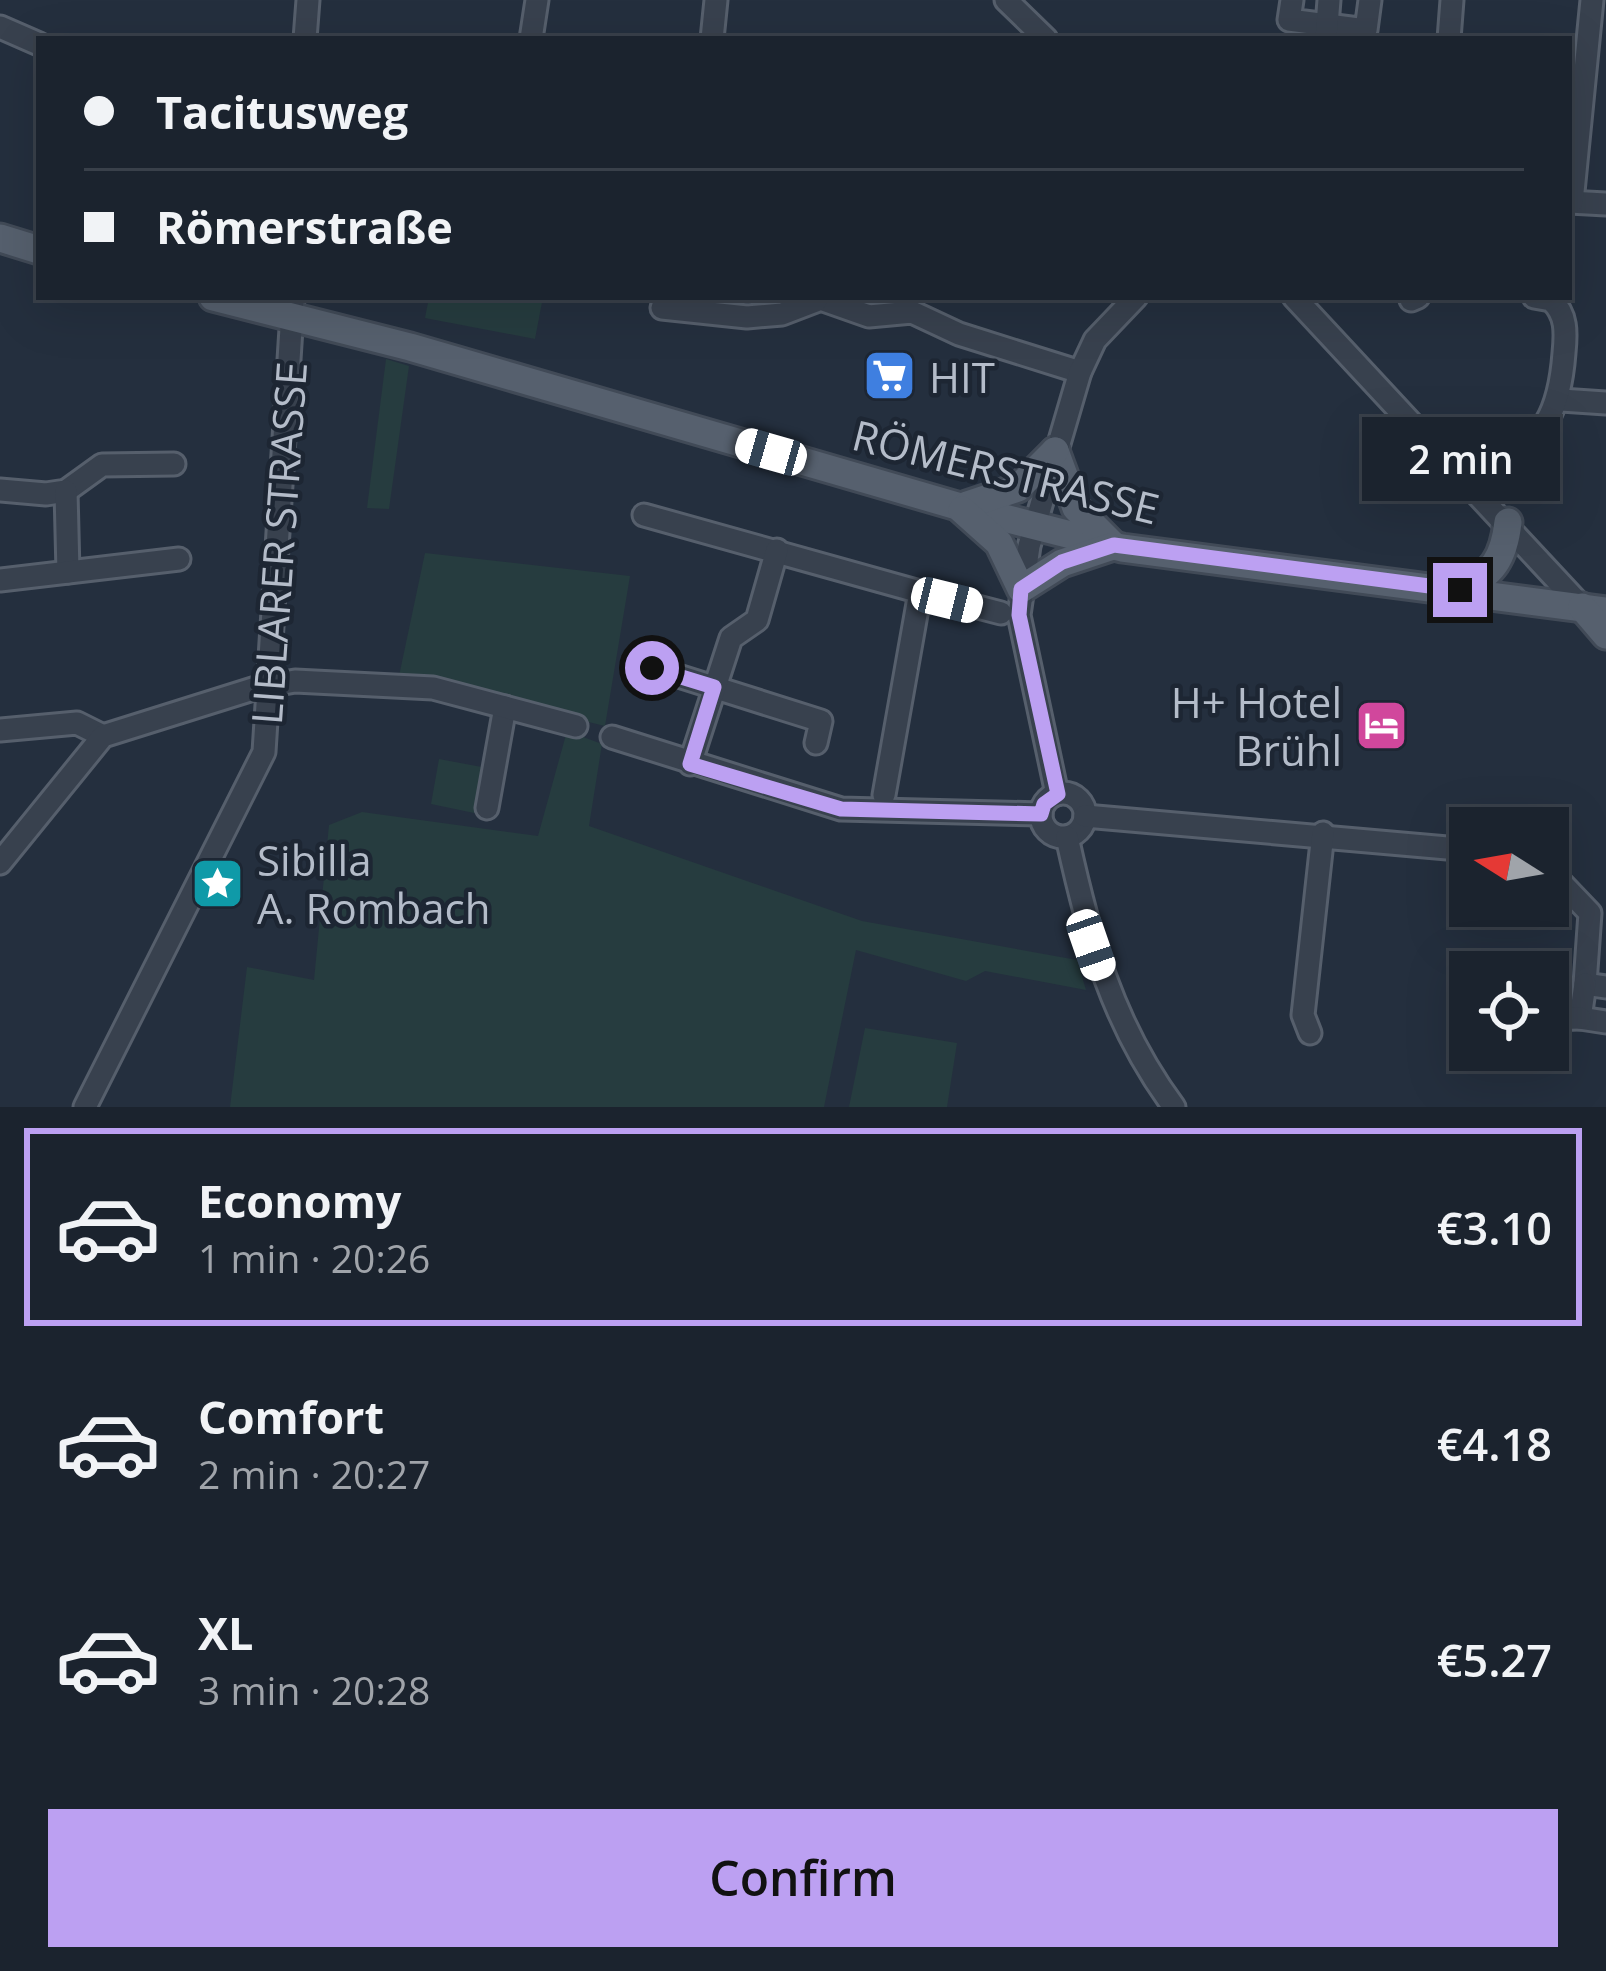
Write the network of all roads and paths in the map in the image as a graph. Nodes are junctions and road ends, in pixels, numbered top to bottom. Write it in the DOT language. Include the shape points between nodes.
graph roads {
  1 [pos="308,0"];
  2 [pos="537,0"];
  3 [pos="716,0"];
  4 [pos="1006,0"];
  5 [pos="1292,0"];
  6 [pos="1329,0"];
  7 [pos="1370,0"];
  8 [pos="1452,0"];
  9 [pos="1592,0"];
  10 [pos="0,27"];
  11 [pos="1326,32"];
  12 [pos="305,36"];
  13 [pos="531,36"];
  14 [pos="712,36"];
  15 [pos="1043,36"];
  16 [pos="1449,36"];
  17 [pos="36,43"];
  18 [pos="1572,184"];
  19 [pos="1572,202"];
  20 [pos="1606,205"];
  21 [pos="0,238"];
  22 [pos="36,249"];
  23 [pos="241,300"];
  24 [pos="814,300"];
  25 [pos="819,300"];
  26 [pos="1133,300"];
  27 [pos="1297,300"];
  28 [pos="1550,300"];
  29 [pos="293,306"];
  30 [pos="662,308"];
  31 [pos="1080,372"];
  32 [pos="1561,400"];
  33 [pos="1606,404"];
  34 [pos="1055,452"];
  35 [pos="174,464"];
  36 [pos="0,490"];
  37 [pos="66,491"];
  38 [pos="1477,491"];
  39 [pos="957,506"];
  40 [pos="644,515"];
  41 [pos="1508,522"];
  42 [pos="1035,526"];
  43 [pos="1114,545"];
  44 [pos="777,550"];
  45 [pos="179,559"];
  46 [pos="68,572"];
  47 [pos="0,580"];
  48 [pos="1021,589"];
  49 [pos="1460,590"];
  50 [pos="920,592"];
  51 [pos="1594,609"];
  52 [pos="1001,613"];
  53 [pos="1606,635"];
  54 [pos="652,668"];
  55 [pos="272,685"];
  56 [pos="714,687"];
  57 [pos="506,707"];
  58 [pos="576,725"];
  59 [pos="0,730"];
  60 [pos="103,736"];
  61 [pos="612,737"];
  62 [pos="816,743"];
  63 [pos="690,764"];
  64 [pos="1058,794"];
  65 [pos="884,795"];
  66 [pos="487,808"];
  67 [pos="1041,814"];
  68 [pos="1085,816"];
  69 [pos="1323,833"];
  70 [pos="1067,837"];
  71 [pos="1449,848"];
  72 [pos="0,863"];
  73 [pos="1569,891"];
  74 [pos="1595,986"];
  75 [pos="1569,1018"];
  76 [pos="1580,1018"];
  77 [pos="1606,1022"];
  78 [pos="1310,1034"];
  79 [pos="85,1107"];
  80 [pos="1174,1107"];
  1 -- 12 [label="street"];
  2 -- 13 [label="street"];
  3 -- 14 [label="street"];
  4 -- 15 [label="street"];
  5 -- 11 [label="street" via="1289,20"];
  6 -- 11 [label="street"];
  7 -- 11 [label="street" via="1366,29"];
  8 -- 16 [label="street"];
  9 -- 18 [label="street"];
  10 -- 17 [label="street"];
  19 -- 20 [label="street"];
  21 -- 22 [label="main road"];
  23 -- 29 [label="main road, RÖMERSTRASSE"];
  24 -- 30 [label="street" via="747,317"];
  25 -- 31 [label="street" via="869,316 912,312"];
  26 -- 31 [label="street" via="1094,340"];
  27 -- 38 [label="street"];
  28 -- 32 [label="street" via="1564,320"];
  29 -- 39 [label="main road, RÖMERSTRASSE"];
  29 -- 55 [label="street, LIBLARER STRASSE"];
  31 -- 34 [label="street"];
  32 -- 33 [label="street"];
  32 -- 38 [label="street" via="1552,419"];
  34 -- 39 [label="main road" via="1018,488"];
  34 -- 42 [label="street"];
  34 -- 43 [label="main road" via="1076,508"];
  35 -- 37 [label="street" via="102,464"];
  36 -- 37 [label="street"];
  37 -- 46 [label="street"];
  38 -- 41 [label="street"];
  39 -- 42 [label="main road, RÖMERSTRASSE"];
  39 -- 48 [label="main road" via="998,543"];
  40 -- 44 [label="street"];
  41 -- 49 [label="main road" via="1499,562"];
  41 -- 51 [label="street"];
  42 -- 43 [label="main road, RÖMERSTRASSE"];
  42 -- 48 [label="street"];
  43 -- 48 [label="main road" via="1062,562"];
  43 -- 49 [label="main road, RÖMERSTRASSE"];
  44 -- 50 [label="street"];
  44 -- 56 [label="street" via="757,620 730,638"];
  45 -- 46 [label="street"];
  46 -- 47 [label="street"];
  48 -- 64 [label="street" via="1022,646"];
  49 -- 51 [label="main road, RÖMERSTRASSE"];
  50 -- 52 [label="street"];
  50 -- 65 [label="street"];
  51 -- 53 [label="main road"];
  54 -- 56 [label="street"];
  55 -- 57 [label="street" via="433,688"];
  55 -- 60 [label="street"];
  55 -- 79 [label="street, LIBLARER STRASSE" via="255,776"];
  56 -- 62 [label="street" via="821,721"];
  56 -- 63 [label="street"];
  57 -- 58 [label="street"];
  57 -- 66 [label="street"];
  59 -- 60 [label="street" via="77,723"];
  60 -- 72 [label="street"];
  61 -- 63 [label="street"];
  63 -- 67 [label="street" via="841,809"];
  64 -- 67 [label="street"];
  64 -- 68 [label="street" via="1077,798"];
  67 -- 70 [label="street" via="1049,832"];
  68 -- 69 [label="street"];
  68 -- 70 [label="street"];
  69 -- 71 [label="street"];
  69 -- 78 [label="street" via="1303,1016"];
  70 -- 80 [label="street" via="1110,999"];
  73 -- 74 [label="street" via="1590,913"];
  74 -- 76 [label="street"];
  75 -- 76 [label="street"];
  76 -- 77 [label="street"];
}
